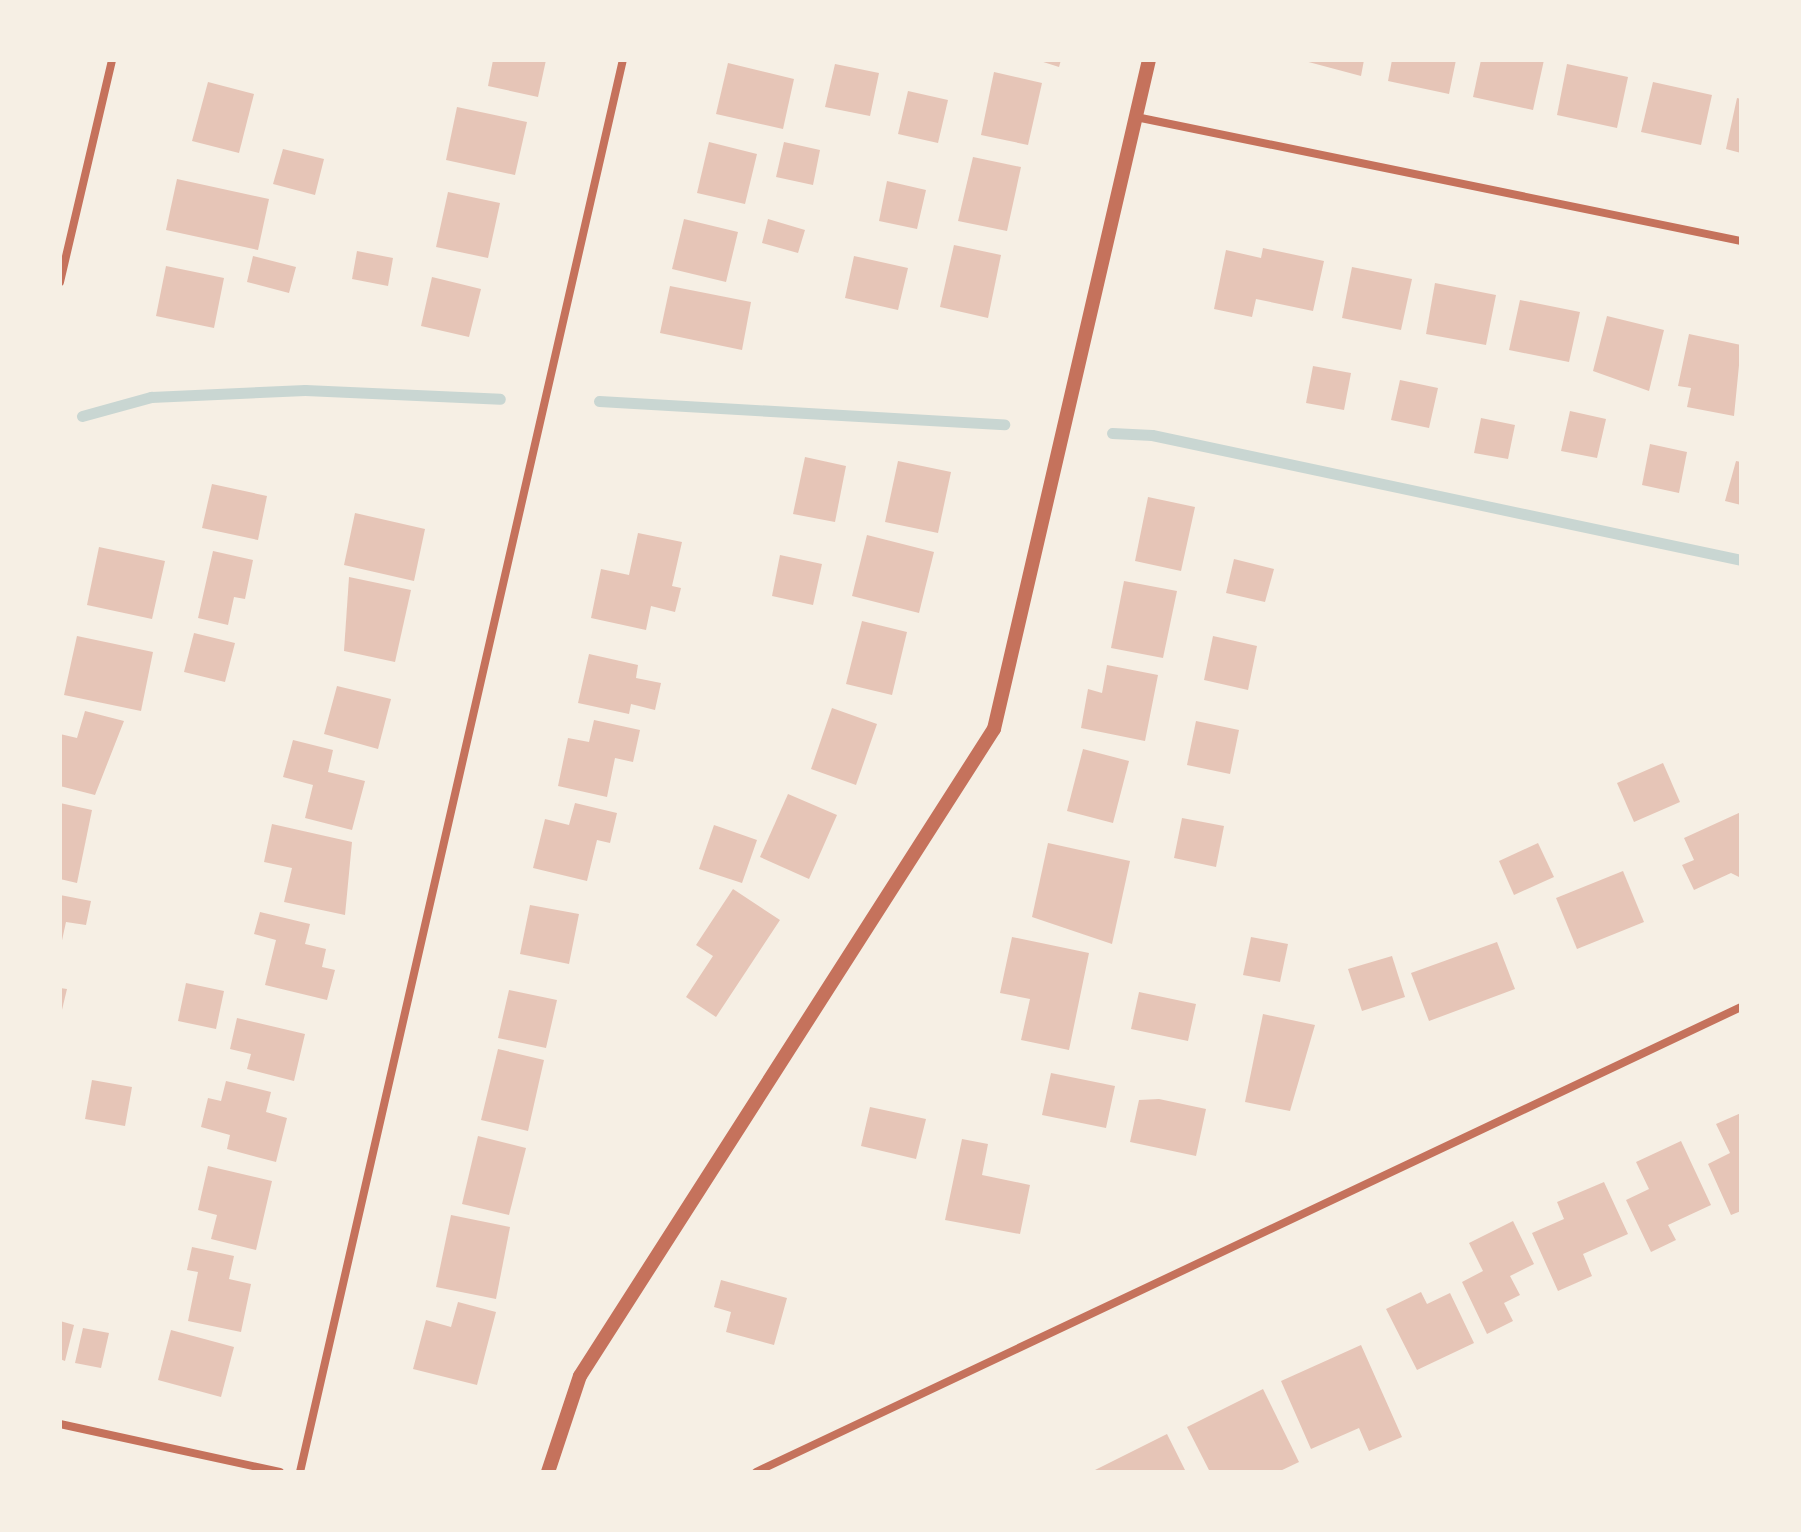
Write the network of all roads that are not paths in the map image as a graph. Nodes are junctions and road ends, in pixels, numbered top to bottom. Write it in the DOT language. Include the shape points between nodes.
graph roads {
  1 [pos="112,60"];
  2 [pos="623,60"];
  3 [pos="1149,60"];
  4 [pos="1136,117"];
  5 [pos="1741,241"];
  6 [pos="60,282"];
  7 [pos="1741,1007"];
  8 [pos="60,1424"];
  9 [pos="280,1472"];
  10 [pos="300,1472"];
  11 [pos="548,1472"];
  12 [pos="756,1472"];
  1 -- 6 [label="street"];
  2 -- 10 [label="street"];
  3 -- 4 [label="street"];
  4 -- 5 [label="street"];
  4 -- 11 [label="street" via="994,729 580,1376"];
  7 -- 12 [label="street"];
  8 -- 9 [label="street"];
}
